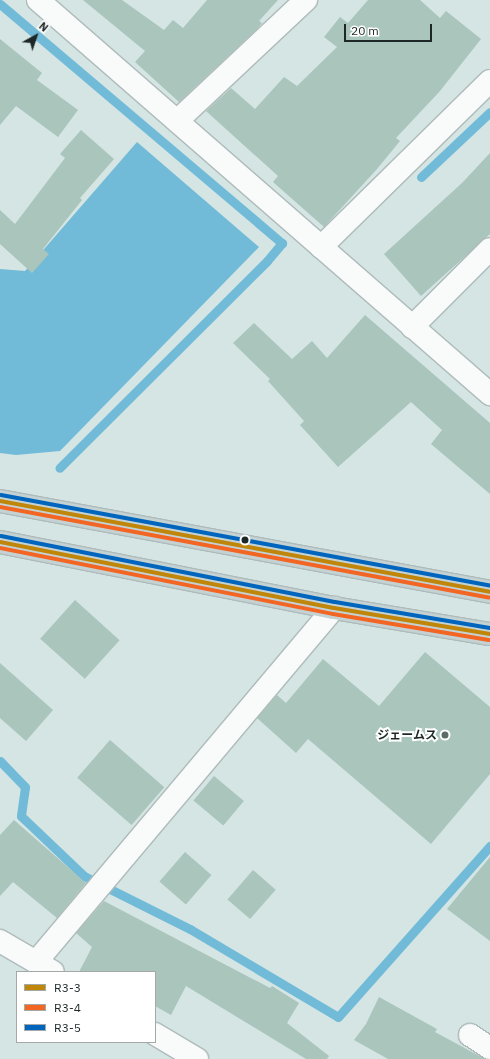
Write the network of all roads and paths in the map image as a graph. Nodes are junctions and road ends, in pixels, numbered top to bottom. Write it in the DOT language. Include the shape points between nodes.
graph roads {
  1 [pos="306,0"];
  2 [pos="42,1"];
  3 [pos="490,81"];
  4 [pos="177,121"];
  5 [pos="320,247"];
  6 [pos="490,249"];
  7 [pos="412,327"];
  8 [pos="490,394"];
  9 [pos="0,501"];
  10 [pos="0,542"];
  11 [pos="490,592"];
  12 [pos="334,608"];
  13 [pos="490,634"];
  14 [pos="0,941"];
  15 [pos="44,967"];
  16 [pos="156,1035"];
  17 [pos="470,1035"];
  18 [pos="490,1048"];
  19 [pos="197,1059"];
  1 -- 4 [label="street"];
  2 -- 4 [label="street"];
  3 -- 5 [label="street"];
  4 -- 5 [label="street"];
  5 -- 7 [label="street"];
  6 -- 7 [label="street"];
  7 -- 8 [label="street"];
  9 -- 11 [label="highway"];
  10 -- 12 [label="highway"];
  12 -- 13 [label="highway"];
  12 -- 15 [label="street"];
  14 -- 15 [label="street"];
  16 -- 19 [label="street"];
  17 -- 18 [label="street"];
}
